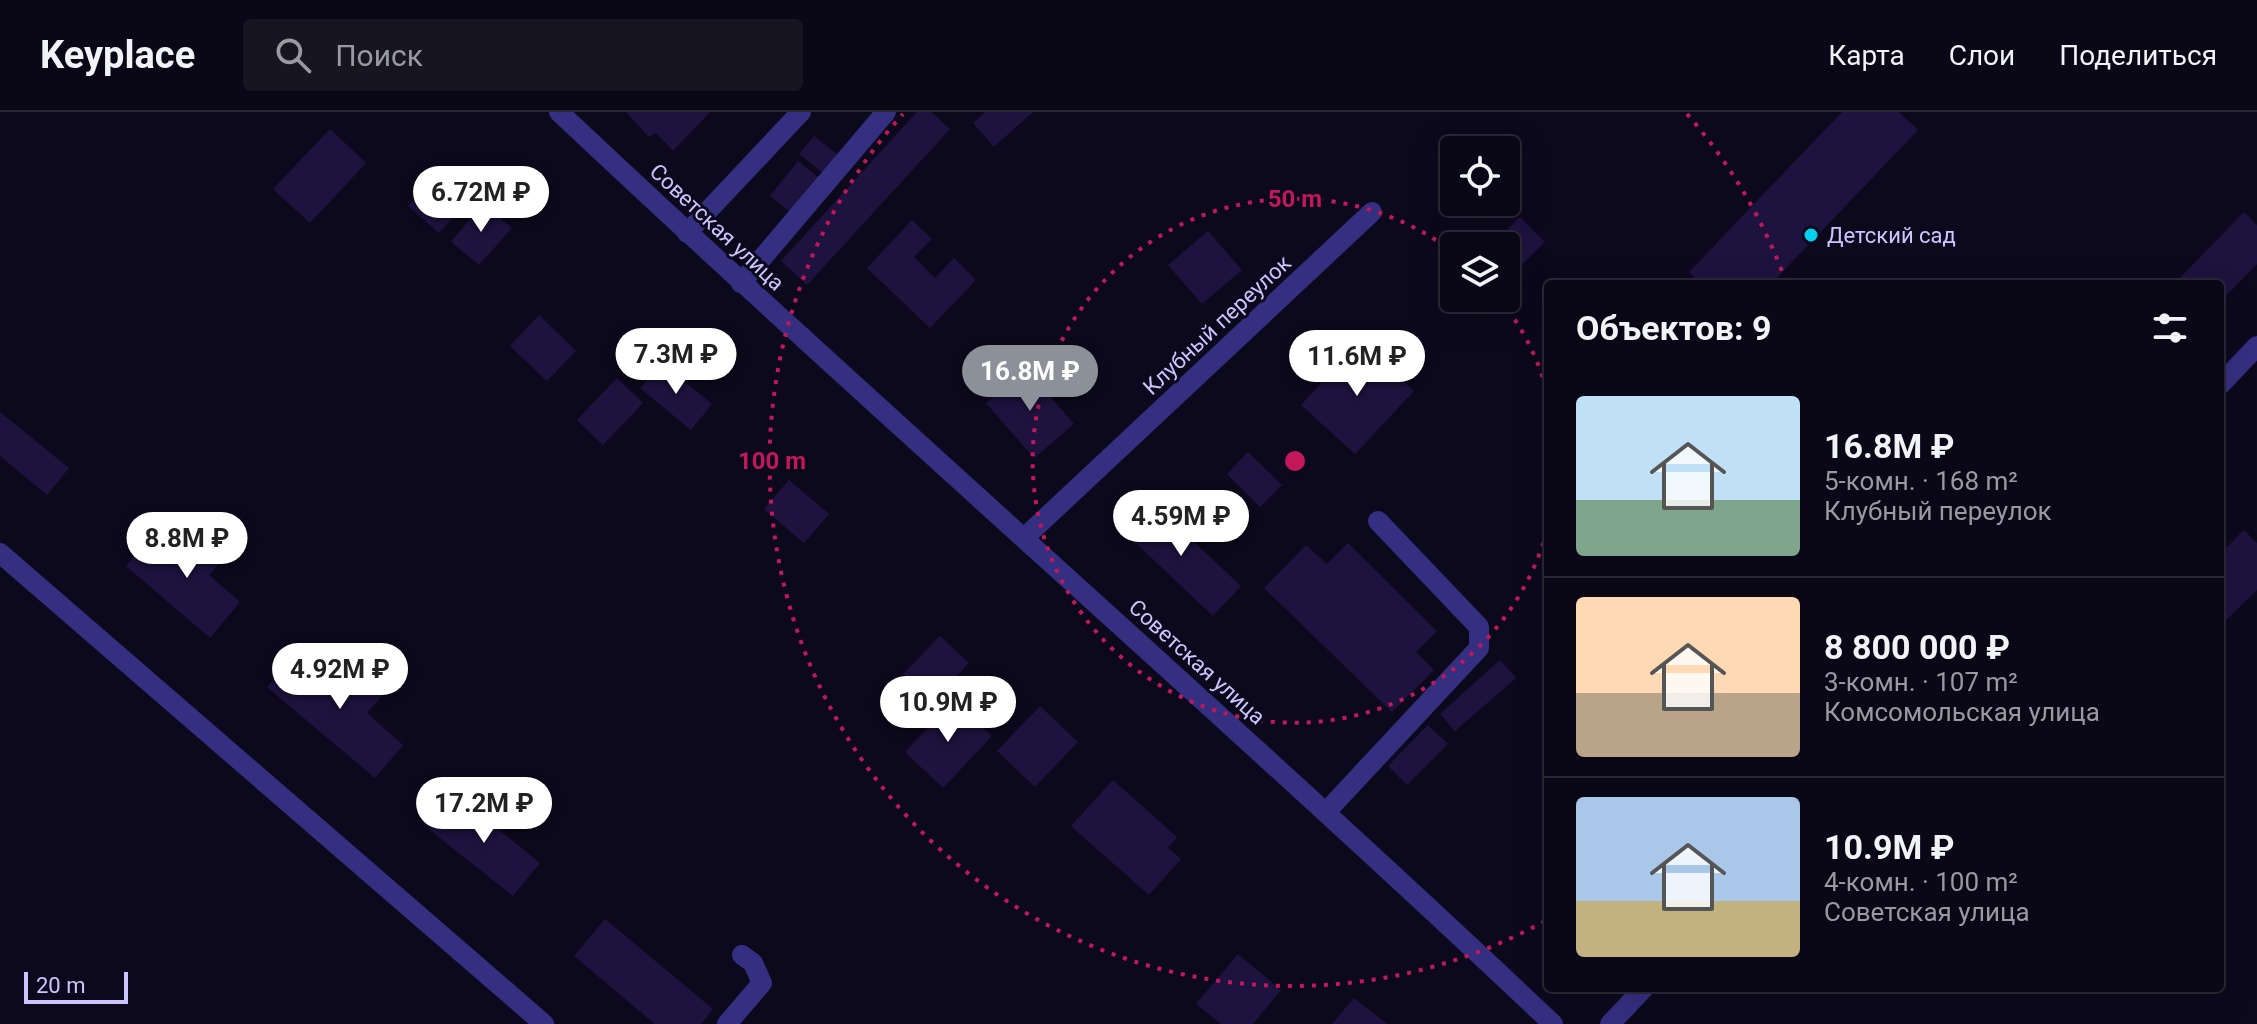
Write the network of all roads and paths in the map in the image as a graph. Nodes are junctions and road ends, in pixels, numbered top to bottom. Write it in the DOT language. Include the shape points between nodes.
graph roads {
  1 [pos="559,112"];
  2 [pos="801,112"];
  3 [pos="886,112"];
  4 [pos="1372,212"];
  5 [pos="687,233"];
  6 [pos="741,283"];
  7 [pos="2257,346"];
  8 [pos="2224,381"];
  9 [pos="1378,521"];
  10 [pos="1024,538"];
  11 [pos="0,553"];
  12 [pos="1326,812"];
  13 [pos="742,955"];
  14 [pos="1640,992"];
  15 [pos="544,1024"];
  16 [pos="727,1024"];
  17 [pos="1553,1024"];
  18 [pos="1610,1024"];
  1 -- 5 [label="street, Советская улица"];
  2 -- 5 [label="street"];
  3 -- 6 [label="street"];
  4 -- 10 [label="street, Клубный переулок"];
  5 -- 6 [label="street, Советская улица"];
  6 -- 10 [label="street, Советская улица"];
  7 -- 8 [label="street"];
  9 -- 12 [label="street" via="1479,627 1479,648"];
  10 -- 12 [label="street, Советская улица"];
  11 -- 15 [label="street"];
  12 -- 17 [label="street, Советская улица"];
  13 -- 16 [label="street" via="753,963 762,983"];
  14 -- 18 [label="street"];
}
